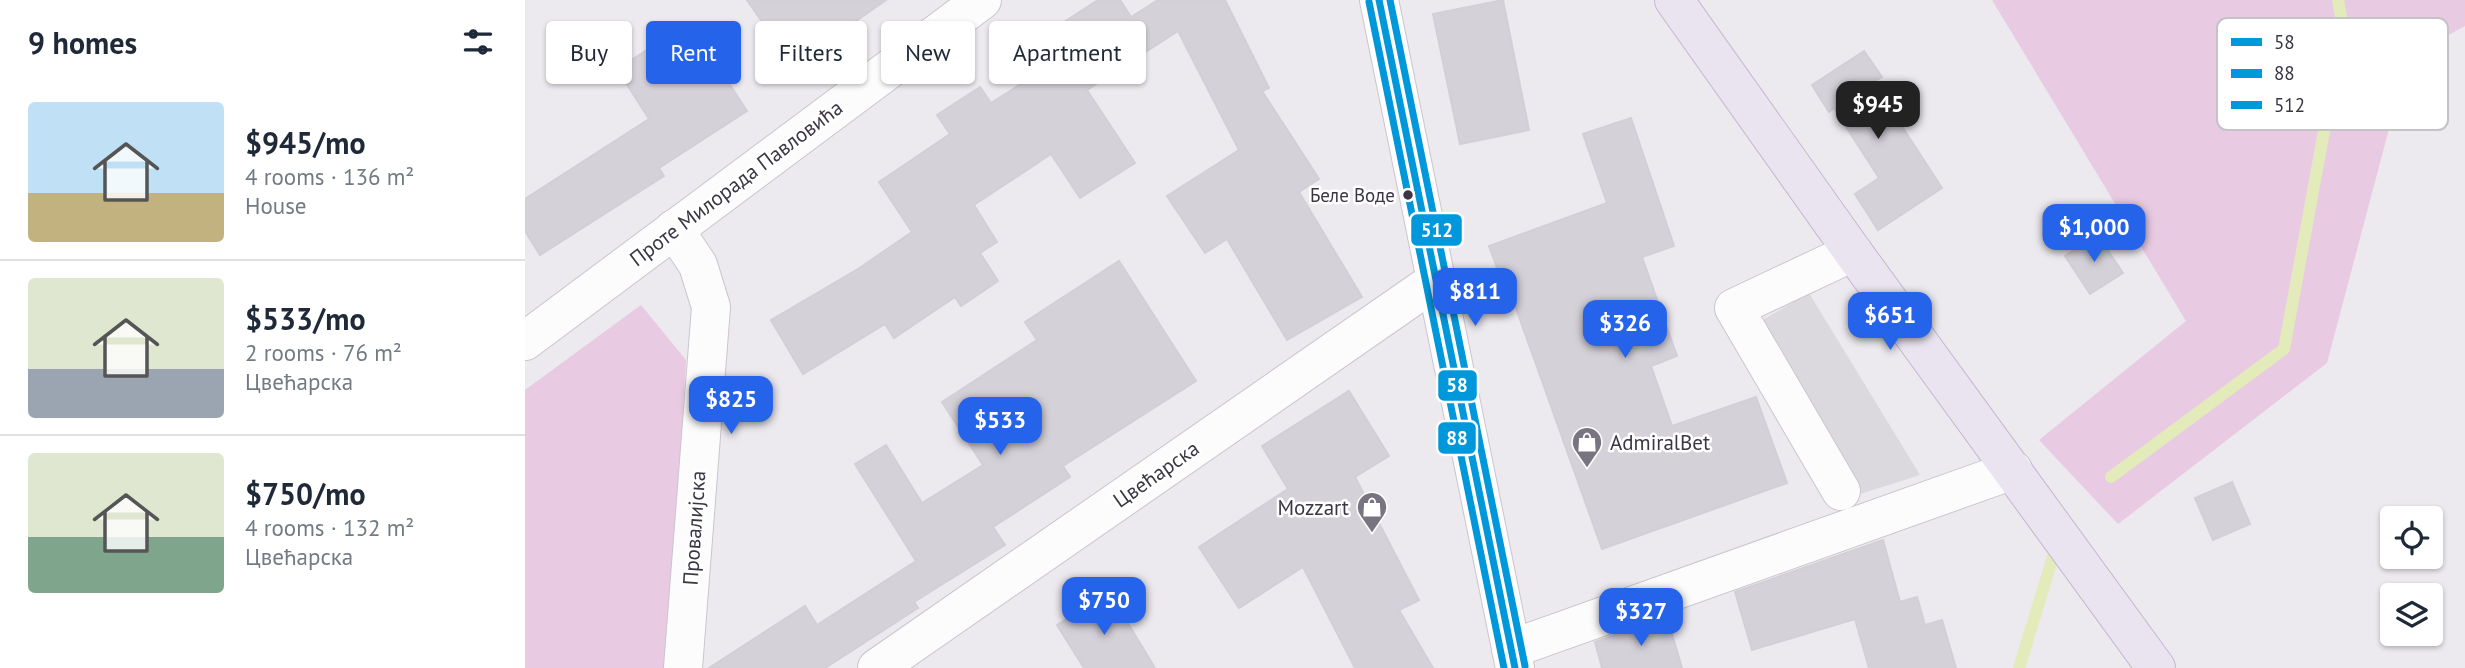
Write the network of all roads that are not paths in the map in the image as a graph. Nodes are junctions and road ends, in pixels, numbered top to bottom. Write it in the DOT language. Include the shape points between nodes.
graph roads {
  1 [pos="982,0"];
  2 [pos="1379,0"];
  3 [pos="1674,0"];
  4 [pos="674,229"];
  5 [pos="1853,252"];
  6 [pos="1435,281"];
  7 [pos="525,341"];
  8 [pos="2013,470"];
  9 [pos="1841,491"];
  10 [pos="1513,658"];
  11 [pos="683,668"];
  12 [pos="877,668"];
  13 [pos="2156,668"];
  1 -- 4 [label="street, Проте Милорада Павловића"];
  2 -- 6 [label="street"];
  3 -- 5 [label="main road"];
  4 -- 7 [label="street, Проте Милорада Павловића"];
  4 -- 11 [label="street, Провалијска" via="698,265 711,307"];
  5 -- 8 [label="main road"];
  5 -- 9 [label="street" via="1734,308"];
  6 -- 10 [label="street"];
  6 -- 12 [label="street, Цвећарска"];
  8 -- 10 [label="street"];
  8 -- 13 [label="main road"];
}
